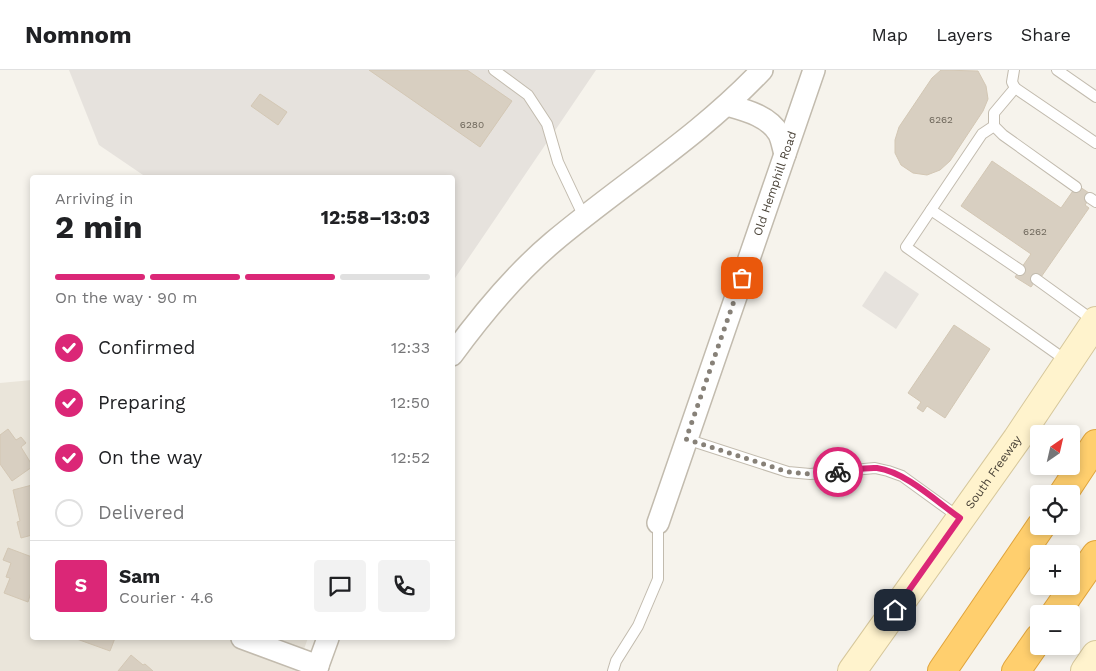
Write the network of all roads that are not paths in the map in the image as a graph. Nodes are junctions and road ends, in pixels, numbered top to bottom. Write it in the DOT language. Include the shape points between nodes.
graph roads {
  1 [pos="494,70"];
  2 [pos="762,70"];
  3 [pos="814,70"];
  4 [pos="1014,70"];
  5 [pos="1056,70"];
  6 [pos="1015,88"];
  7 [pos="1096,97"];
  8 [pos="727,105"];
  9 [pos="994,126"];
  10 [pos="1096,143"];
  11 [pos="785,154"];
  12 [pos="1076,187"];
  13 [pos="931,210"];
  14 [pos="584,218"];
  15 [pos="1020,270"];
  16 [pos="1036,279"];
  17 [pos="1096,322"];
  18 [pos="455,351"];
  19 [pos="1068,362"];
  20 [pos="686,439"];
  21 [pos="1096,444"];
  22 [pos="1069,485"];
  23 [pos="960,518"];
  24 [pos="658,524"];
  25 [pos="1035,535"];
  26 [pos="1096,555"];
  27 [pos="1062,605"];
  28 [pos="247,640"];
  29 [pos="327,640"];
  30 [pos="1030,651"];
  31 [pos="1096,655"];
  32 [pos="317,668"];
  33 [pos="613,671"];
  34 [pos="852,671"];
  35 [pos="942,671"];
  36 [pos="1016,671"];
  37 [pos="1085,671"];
  1 -- 14 [label="lane" via="528,95 547,124 558,162"];
  2 -- 8 [label="street"];
  3 -- 11 [label="street, Old Hemphill Road"];
  4 -- 6 [label="lane" via="1012,82"];
  5 -- 7 [label="lane"];
  6 -- 9 [label="lane" via="994,113"];
  6 -- 10 [label="lane"];
  8 -- 11 [label="street" via="747,110 770,123 780,134"];
  8 -- 14 [label="street"];
  9 -- 12 [label="lane"];
  9 -- 13 [label="lane" via="982,134"];
  11 -- 20 [label="street, Old Hemphill Road"];
  13 -- 15 [label="lane"];
  13 -- 19 [label="lane" via="906,247"];
  14 -- 18 [label="street" via="521,273"];
  16 -- 17 [label="lane"];
  17 -- 19 [label="main road, South Freeway"];
  19 -- 23 [label="main road, South Freeway"];
  20 -- 23 [label="lane" via="788,472 810,474 875,468 888,471 902,476"];
  20 -- 24 [label="street, Old Hemphill Road"];
  21 -- 22 [label="highway"];
  23 -- 34 [label="main road, South Freeway"];
  24 -- 33 [label="lane" via="658,579 638,626"];
  25 -- 35 [label="highway"];
  26 -- 27 [label="highway"];
  28 -- 32 [label="street"];
  29 -- 32 [label="street"];
  30 -- 36 [label="highway"];
  31 -- 37 [label="main road"];
}
